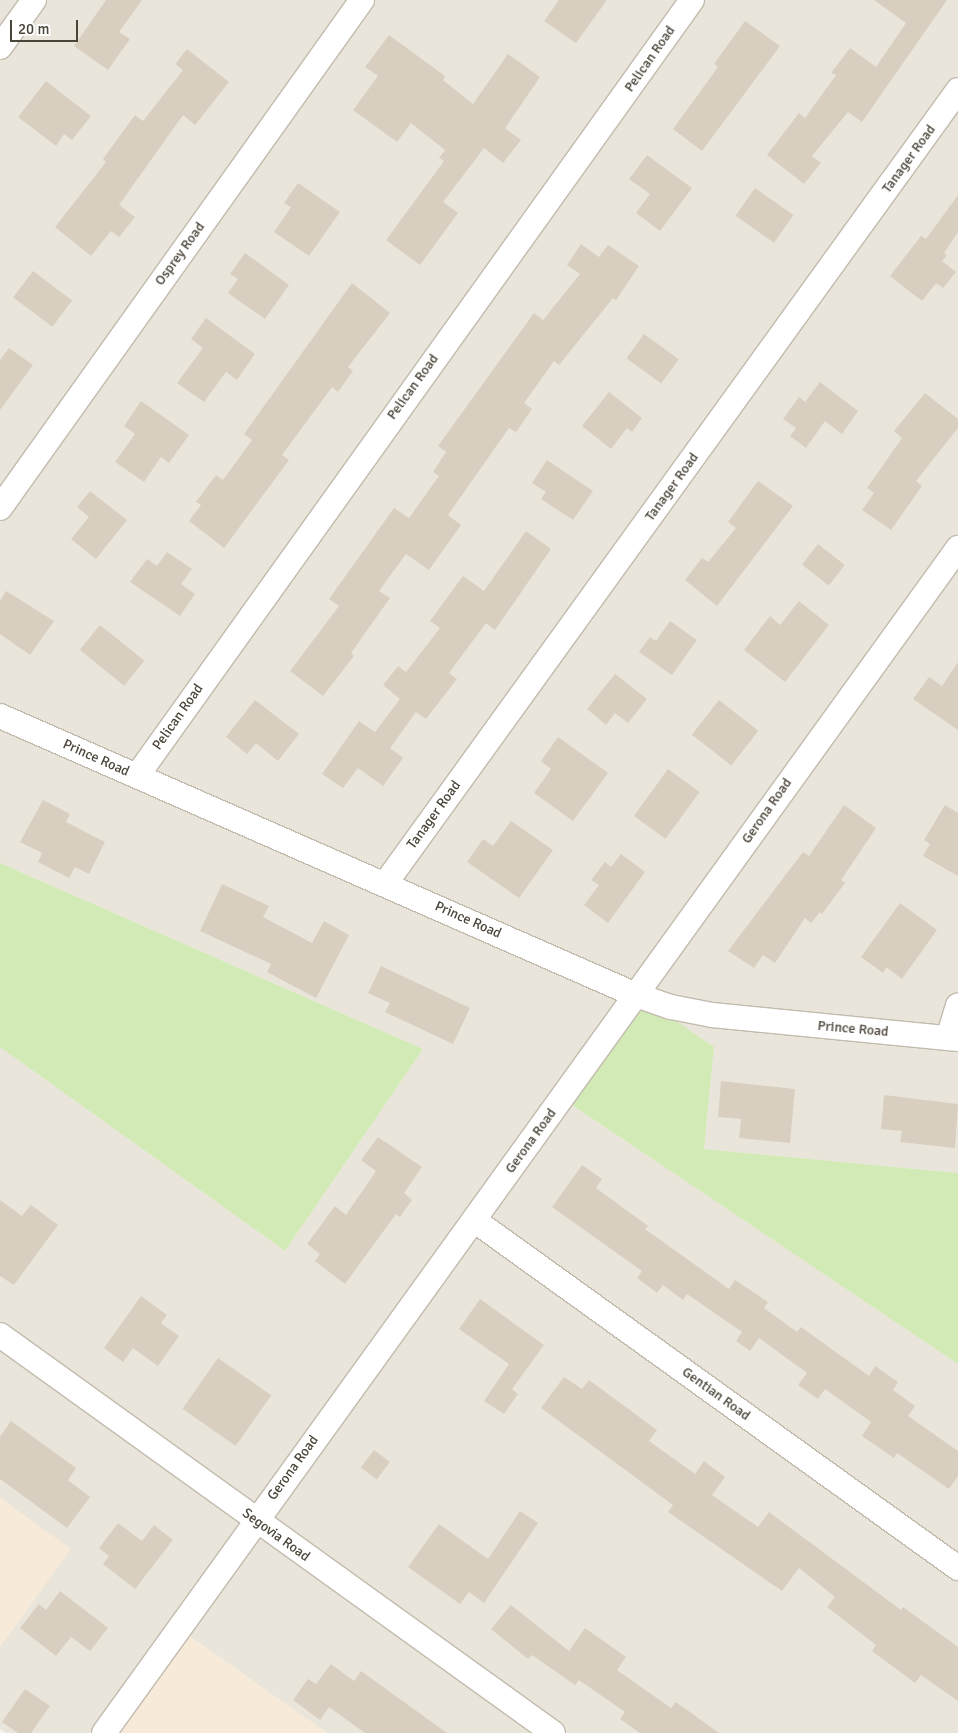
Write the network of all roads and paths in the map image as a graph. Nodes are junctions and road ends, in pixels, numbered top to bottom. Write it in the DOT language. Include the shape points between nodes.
graph roads {
  1 [pos="34,0"];
  2 [pos="362,0"];
  3 [pos="692,0"];
  4 [pos="0,47"];
  5 [pos="958,90"];
  6 [pos="0,508"];
  7 [pos="958,548"];
  8 [pos="0,716"];
  9 [pos="137,776"];
  10 [pos="385,884"];
  11 [pos="636,994"];
  12 [pos="958,1006"];
  13 [pos="953,1038"];
  14 [pos="474,1220"];
  15 [pos="0,1335"];
  16 [pos="254,1520"];
  17 [pos="958,1568"];
  18 [pos="104,1733"];
  19 [pos="553,1733"];
  1 -- 4 [label="street"];
  2 -- 6 [label="street, Osprey Road"];
  3 -- 9 [label="street, Pelican Road"];
  5 -- 10 [label="street, Tanager Road"];
  7 -- 11 [label="street, Gerona Road"];
  8 -- 9 [label="street, Prince Road"];
  9 -- 10 [label="street, Prince Road"];
  10 -- 11 [label="street, Prince Road"];
  11 -- 13 [label="street, Prince Road" via="712,1015"];
  11 -- 14 [label="street, Gerona Road"];
  12 -- 13 [label="street"];
  14 -- 16 [label="street, Gerona Road"];
  14 -- 17 [label="street, Gentian Road"];
  15 -- 16 [label="street, Segovia Road"];
  16 -- 18 [label="street, Gerona Road"];
  16 -- 19 [label="street, Segovia Road"];
}
